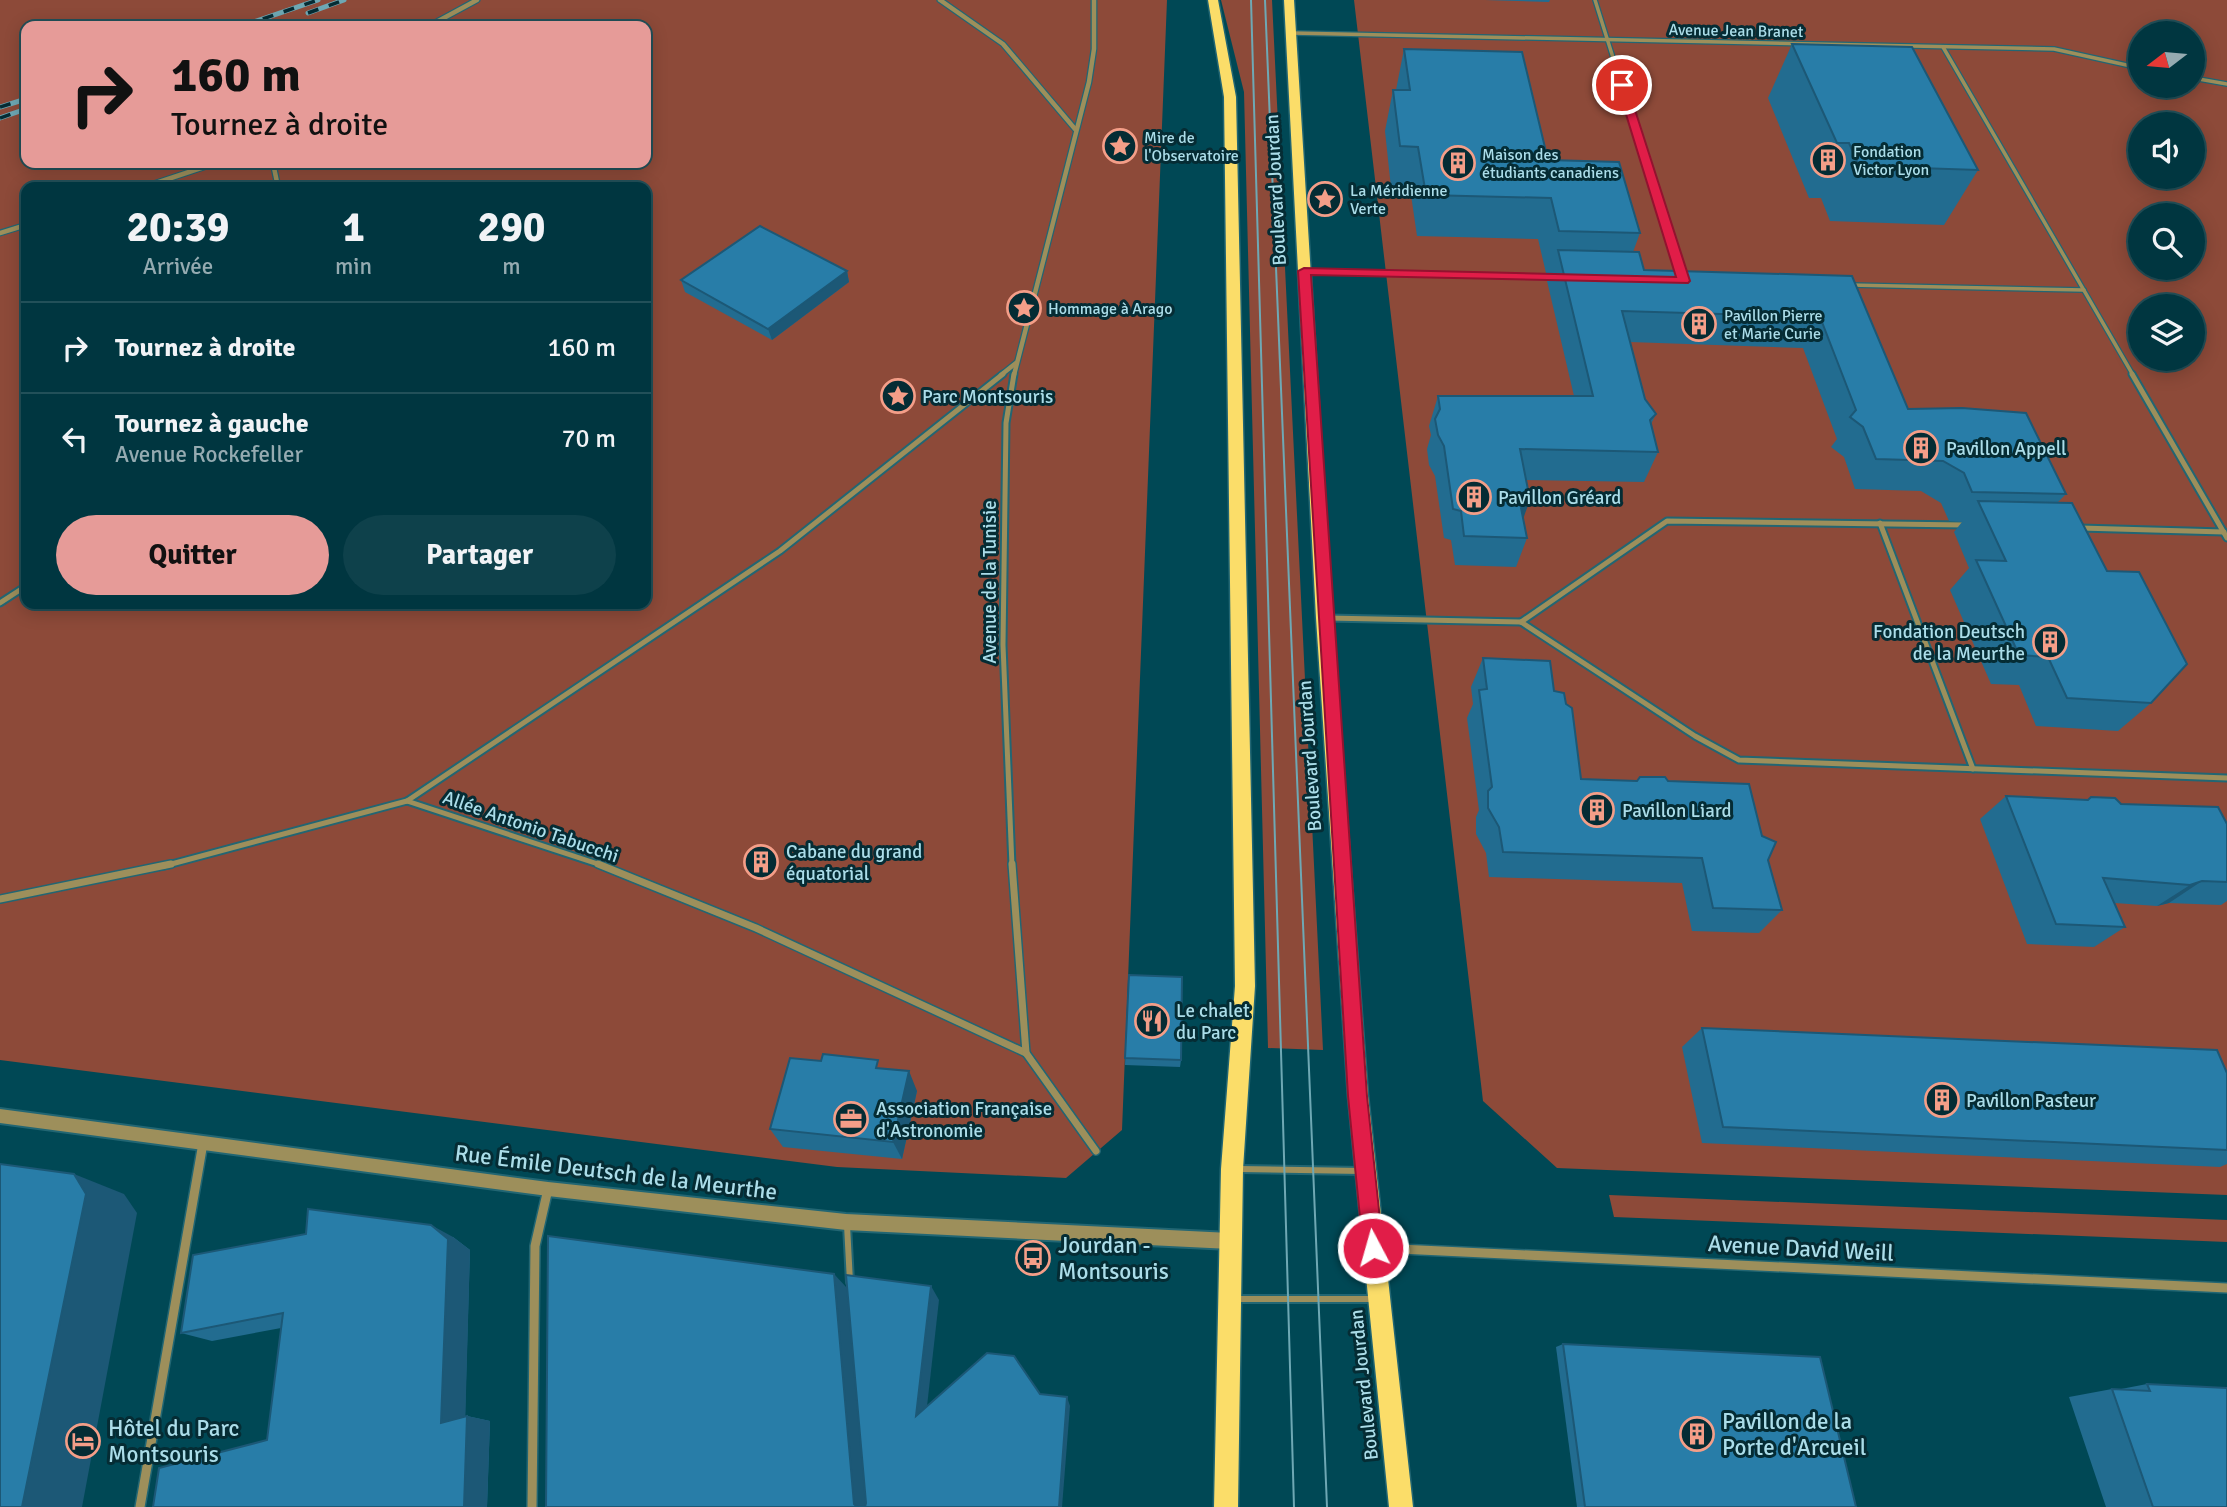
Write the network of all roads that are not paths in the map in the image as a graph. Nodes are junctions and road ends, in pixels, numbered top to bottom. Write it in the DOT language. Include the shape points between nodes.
graph roads {
  1 [pos="477,0"];
  2 [pos="940,0"];
  3 [pos="1094,0"];
  4 [pos="1213,0"];
  5 [pos="1289,0"];
  6 [pos="1595,0"];
  7 [pos="438,21"];
  8 [pos="1292,33"];
  9 [pos="1608,40"];
  10 [pos="1943,47"];
  11 [pos="2128,65"];
  12 [pos="2205,80"];
  13 [pos="2227,84"];
  14 [pos="1075,129"];
  15 [pos="201,168"];
  16 [pos="159,182"];
  17 [pos="21,227"];
  18 [pos="0,233"];
  19 [pos="1304,271"];
  20 [pos="1562,278"];
  21 [pos="1670,280"];
  22 [pos="1684,281"];
  23 [pos="1839,285"];
  24 [pos="2084,290"];
  25 [pos="1016,362"];
  26 [pos="1880,523"];
  27 [pos="1977,526"];
  28 [pos="2074,528"];
  29 [pos="2225,535"];
  30 [pos="21,589"];
  31 [pos="0,603"];
  32 [pos="1324,618"];
  33 [pos="1521,622"];
  34 [pos="1973,769"];
  35 [pos="2227,778"];
  36 [pos="407,801"];
  37 [pos="0,899"];
  38 [pos="1026,1053"];
  39 [pos="0,1116"];
  40 [pos="203,1142"];
  41 [pos="1097,1151"];
  42 [pos="1232,1169"];
  43 [pos="1365,1171"];
  44 [pos="548,1189"];
  45 [pos="846,1222"];
  46 [pos="1230,1241"];
  47 [pos="1373,1248"];
  48 [pos="2227,1287"];
  49 [pos="851,1289"];
  50 [pos="1229,1299"];
  51 [pos="1378,1299"];
  52 [pos="140,1507"];
  53 [pos="532,1507"];
  54 [pos="1226,1507"];
  55 [pos="1401,1507"];
  1 -- 7 [label="street"];
  2 -- 14 [label="street" via="1003,44"];
  3 -- 14 [label="street, Avenue de la Tunisie" via="1086,100"];
  4 -- 42 [label="main road" via="1230,97 1245,986"];
  5 -- 8 [label="main road, Boulevard Jourdan"];
  6 -- 9 [label="lane"];
  8 -- 9 [label="lane, Avenue Jean Branet"];
  8 -- 19 [label="main road, Boulevard Jourdan"];
  9 -- 10 [label="lane, Avenue Jean Branet"];
  9 -- 22 [label="lane"];
  10 -- 11 [label="lane, Avenue Jean Branet" via="2054,49"];
  10 -- 24 [label="lane"];
  12 -- 13 [label="lane"];
  14 -- 25 [label="street, Avenue de la Tunisie"];
  15 -- 16 [label="street"];
  17 -- 18 [label="street"];
  19 -- 20 [label="lane"];
  19 -- 32 [label="main road, Boulevard Jourdan"];
  21 -- 22 [label="lane"];
  23 -- 24 [label="lane"];
  24 -- 29 [label="lane"];
  25 -- 36 [label="street" via="780,551"];
  25 -- 38 [label="street, Avenue de la Tunisie" via="1006,423 1003,645 1008,806"];
  26 -- 27 [label="lane"];
  26 -- 33 [label="lane" via="1667,521"];
  26 -- 34 [label="lane"];
  28 -- 29 [label="lane"];
  30 -- 31 [label="street"];
  32 -- 33 [label="lane"];
  32 -- 43 [label="main road, Boulevard Jourdan"];
  33 -- 34 [label="lane" via="1739,760"];
  34 -- 35 [label="lane"];
  36 -- 37 [label="street" via="159,867"];
  36 -- 38 [label="street, Allée Antonio Tabucchi" via="633,877 756,928"];
  38 -- 41 [label="street"];
  39 -- 40 [label="street, Rue Émile Deutsch de la Meurthe"];
  40 -- 44 [label="street, Rue Émile Deutsch de la Meurthe"];
  40 -- 52 [label="street"];
  42 -- 43 [label="lane"];
  42 -- 46 [label="main road"];
  43 -- 47 [label="main road, Boulevard Jourdan"];
  44 -- 45 [label="street, Rue Émile Deutsch de la Meurthe"];
  44 -- 53 [label="street" via="535,1247"];
  45 -- 46 [label="street, Rue Émile Deutsch de la Meurthe"];
  45 -- 49 [label="lane"];
  46 -- 50 [label="main road"];
  47 -- 48 [label="street, Avenue David Weill"];
  47 -- 51 [label="main road, Boulevard Jourdan"];
  50 -- 51 [label="lane"];
  50 -- 54 [label="main road"];
  51 -- 55 [label="main road, Boulevard Jourdan"];
}
